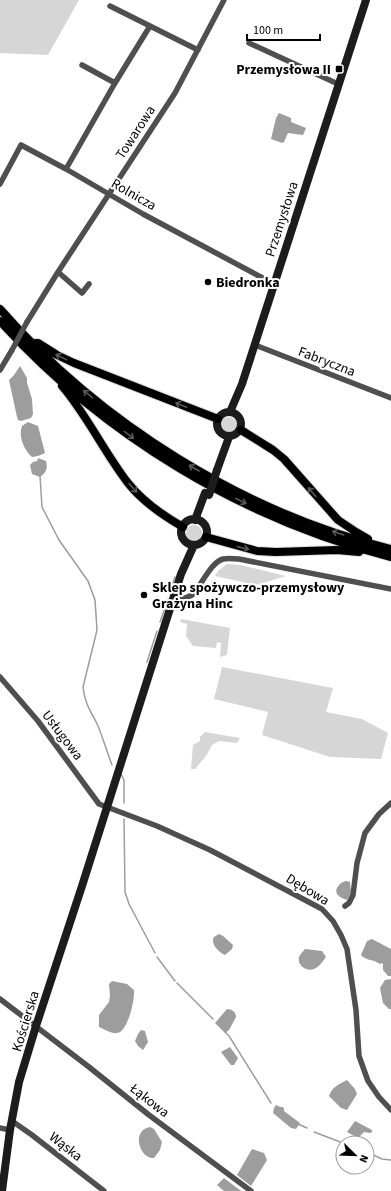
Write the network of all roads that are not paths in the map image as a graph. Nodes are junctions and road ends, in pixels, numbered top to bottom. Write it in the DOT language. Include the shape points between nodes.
graph roads {
  1 [pos="224,0"];
  2 [pos="366,0"];
  3 [pos="110,6"];
  4 [pos="150,26"];
  5 [pos="249,44"];
  6 [pos="198,50"];
  7 [pos="82,65"];
  8 [pos="115,83"];
  9 [pos="338,84"];
  10 [pos="66,169"];
  11 [pos="0,184"];
  12 [pos="109,194"];
  13 [pos="58,272"];
  14 [pos="89,284"];
  15 [pos="274,284"];
  16 [pos="0,309"];
  17 [pos="0,321"];
  18 [pos="33,343"];
  19 [pos="255,345"];
  20 [pos="0,370"];
  21 [pos="55,376"];
  22 [pos="391,398"];
  23 [pos="233,413"];
  24 [pos="218,419"];
  25 [pos="241,430"];
  26 [pos="225,436"];
  27 [pos="198,521"];
  28 [pos="182,527"];
  29 [pos="206,537"];
  30 [pos="191,544"];
  31 [pos="390,553"];
  32 [pos="391,589"];
  33 [pos="174,596"];
  34 [pos="0,677"];
  35 [pos="391,802"];
  36 [pos="106,806"];
  37 [pos="345,906"];
  38 [pos="0,999"];
  39 [pos="36,1026"];
  40 [pos="391,1110"];
  41 [pos="12,1122"];
  42 [pos="0,1128"];
  43 [pos="10,1130"];
  44 [pos="2,1191"];
  45 [pos="104,1191"];
  46 [pos="252,1191"];
  1 -- 6 [label="street, Towarowa"];
  2 -- 9 [label="main road, Przemysłowa"];
  3 -- 4 [label="street"];
  4 -- 6 [label="street"];
  4 -- 8 [label="street"];
  5 -- 9 [label="street"];
  6 -- 12 [label="street, Towarowa" via="175,93"];
  7 -- 8 [label="street"];
  8 -- 10 [label="street"];
  9 -- 15 [label="main road, Przemysłowa"];
  10 -- 11 [label="street, Rolnicza" via="21,146"];
  10 -- 12 [label="street, Rolnicza"];
  12 -- 13 [label="street, Towarowa"];
  12 -- 15 [label="street, Rolnicza"];
  13 -- 14 [label="street" via="82,293"];
  13 -- 20 [label="street, Towarowa, bridge"];
  15 -- 19 [label="main road, Przemysłowa"];
  16 -- 18 [label="main road"];
  17 -- 21 [label="main road"];
  24 -- 18 [label="main road, one-way" via="74,363 38,343"];
  31 -- 18 [label="main road, one-way" via="279,510 196,469 99,403"];
  19 -- 22 [label="street, Fabryczna"];
  19 -- 23 [label="main road, Przemysłowa"];
  21 -- 28 [label="main road, one-way" via="128,483 153,508"];
  21 -- 31 [label="main road, one-way" via="139,442 211,486 253,508 304,529 352,546"];
  23 -- 24 [label="main road" via="221,415"];
  23 -- 25 [label="main road" via="242,423"];
  24 -- 26 [label="main road" via="218,429"];
  25 -- 26 [label="main road" via="236,435"];
  31 -- 25 [label="main road, one-way" via="338,520 284,459"];
  26 -- 27 [label="main road"];
  27 -- 28 [label="main road" via="188,521"];
  27 -- 29 [label="main road" via="206,527"];
  28 -- 30 [label="main road" via="183,538"];
  29 -- 30 [label="main road" via="201,543"];
  29 -- 31 [label="main road, one-way" via="257,551 337,550"];
  30 -- 33 [label="main road"];
  32 -- 33 [label="street" via="230,558 215,564 192,595 182,599"];
  33 -- 36 [label="main road, Kościerska"];
  34 -- 36 [label="street, Usługowa" via="38,721 99,804"];
  35 -- 37 [label="street" via="365,833 356,868 353,895 349,904"];
  36 -- 39 [label="main road, Kościerska"];
  36 -- 40 [label="street, Dębowa" via="210,850 322,909 333,921 347,949 356,1010 359,1056 368,1080"];
  38 -- 39 [label="street, Łąkowa"];
  39 -- 41 [label="main road, Kościerska" via="19,1082"];
  39 -- 46 [label="street, Łąkowa" via="149,1115"];
  41 -- 43 [label="main road, Kościerska"];
  41 -- 45 [label="street, Wąska"];
  42 -- 43 [label="street"];
  43 -- 44 [label="main road, Kościerska"];
}
